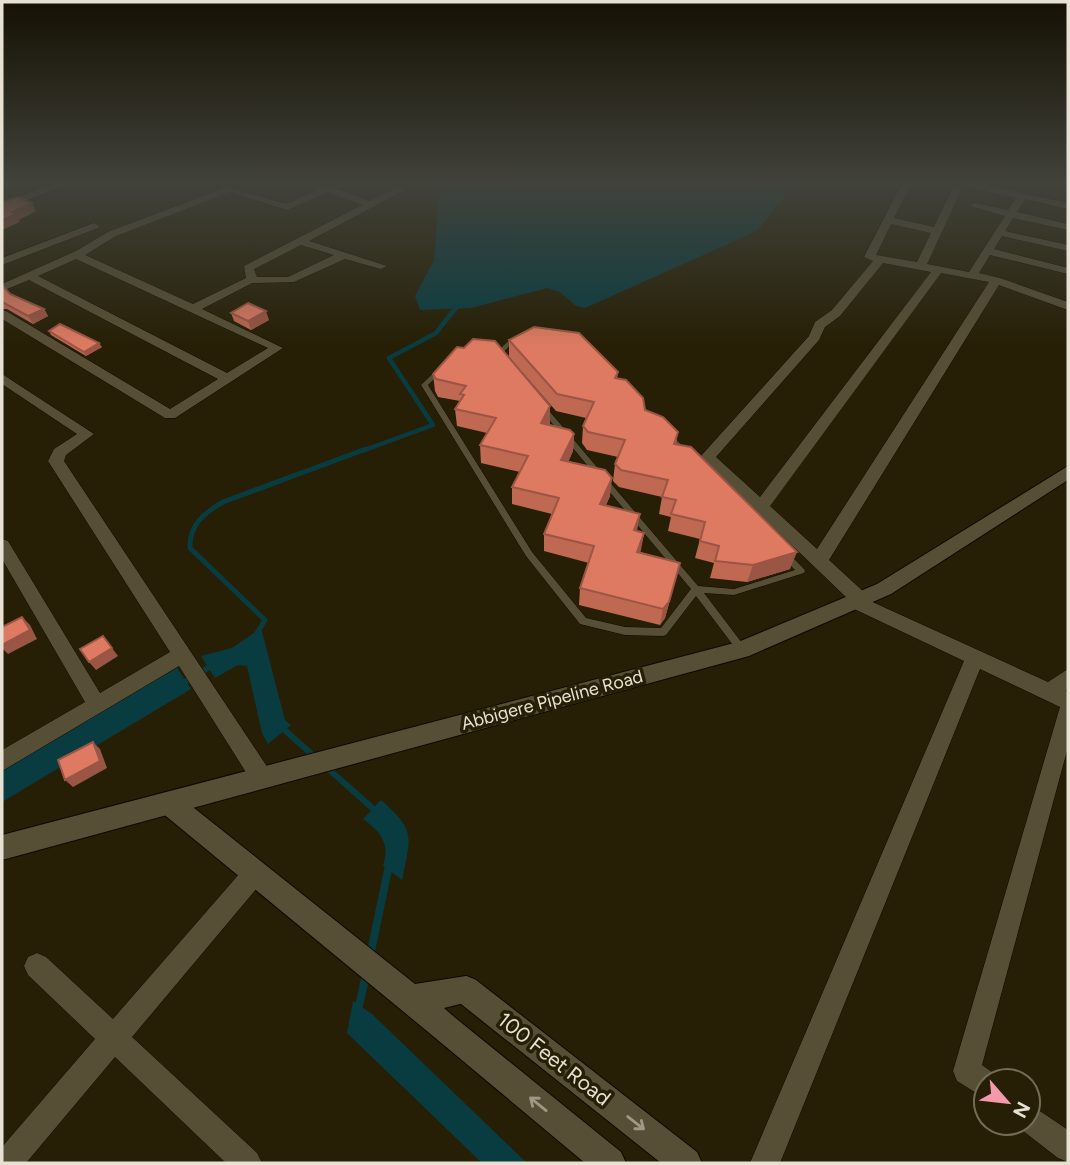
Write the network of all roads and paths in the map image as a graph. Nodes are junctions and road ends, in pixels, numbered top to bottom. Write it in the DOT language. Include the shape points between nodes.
graph roads {
  1 [pos="58,237"];
  2 [pos="106,237"];
  3 [pos="306,237"];
  4 [pos="879,237"];
  5 [pos="934,237"];
  6 [pos="995,237"];
  7 [pos="1021,237"];
  8 [pos="299,241"];
  9 [pos="1068,248"];
  10 [pos="987,251"];
  11 [pos="76,255"];
  12 [pos="344,255"];
  13 [pos="880,259"];
  14 [pos="2,262"];
  15 [pos="381,266"];
  16 [pos="921,266"];
  17 [pos="939,269"];
  18 [pos="1068,271"];
  19 [pos="972,275"];
  20 [pos="30,276"];
  21 [pos="252,279"];
  22 [pos="996,280"];
  23 [pos="2,288"];
  24 [pos="1068,306"];
  25 [pos="192,309"];
  26 [pos="2,314"];
  27 [pos="491,344"];
  28 [pos="499,354"];
  29 [pos="508,364"];
  30 [pos="2,378"];
  31 [pos="228,379"];
  32 [pos="533,395"];
  33 [pos="1068,472"];
  34 [pos="761,507"];
  35 [pos="2,545"];
  36 [pos="819,561"];
  37 [pos="696,589"];
  38 [pos="857,600"];
  39 [pos="742,650"];
  40 [pos="182,655"];
  41 [pos="974,660"];
  42 [pos="1068,677"];
  43 [pos="1050,692"];
  44 [pos="1068,701"];
  45 [pos="97,705"];
  46 [pos="1068,711"];
  47 [pos="2,761"];
  48 [pos="262,778"];
  49 [pos="170,804"];
  50 [pos="2,848"];
  51 [pos="255,873"];
  52 [pos="37,966"];
  53 [pos="466,990"];
  54 [pos="411,999"];
  55 [pos="114,1038"];
  56 [pos="972,1075"];
  57 [pos="1042,1128"];
  58 [pos="1068,1148"];
  59 [pos="7,1163"];
  60 [pos="247,1163"];
  61 [pos="610,1163"];
  62 [pos="687,1163"];
  63 [pos="765,1163"];
  1 -- 14 [label="street"];
  2 -- 11 [label="street"];
  3 -- 8 [label="street"];
  4 -- 13 [label="street" via="869,257"];
  5 -- 16 [label="street"];
  6 -- 10 [label="street"];
  7 -- 9 [label="street"];
  8 -- 12 [label="street"];
  8 -- 21 [label="street" via="248,268"];
  10 -- 18 [label="street"];
  10 -- 19 [label="street"];
  11 -- 20 [label="street"];
  11 -- 25 [label="street"];
  12 -- 15 [label="street"];
  12 -- 21 [label="street" via="290,281"];
  13 -- 16 [label="street"];
  13 -- 34 [label="street" via="707,457"];
  16 -- 17 [label="street"];
  17 -- 19 [label="street"];
  17 -- 34 [label="street"];
  19 -- 22 [label="street"];
  20 -- 23 [label="street"];
  20 -- 31 [label="street"];
  21 -- 25 [label="street"];
  22 -- 24 [label="street"];
  22 -- 36 [label="street"];
  25 -- 31 [label="street" via="277,348"];
  26 -- 31 [label="street" via="170,415"];
  27 -- 28 [label="lane"];
  28 -- 29 [label="lane"];
  28 -- 37 [label="lane" via="471,351 450,360 424,385 529,554 583,621 625,631 663,632"];
  28 -- 37 [label="lane" via="510,342 534,336 580,345 801,571 734,592"];
  30 -- 40 [label="street" via="87,434 59,452 56,461"];
  32 -- 37 [label="lane"];
  33 -- 38 [label="main road, Abbigere Pipeline Road" via="884,589"];
  34 -- 36 [label="street"];
  35 -- 45 [label="street"];
  36 -- 38 [label="street"];
  37 -- 39 [label="lane"];
  38 -- 39 [label="main road, Abbigere Pipeline Road"];
  38 -- 43 [label="street"];
  39 -- 48 [label="main road, Abbigere Pipeline Road"];
  40 -- 45 [label="street"];
  40 -- 48 [label="street"];
  41 -- 63 [label="street"];
  42 -- 43 [label="street"];
  43 -- 44 [label="street"];
  45 -- 47 [label="street"];
  46 -- 56 [label="street" via="967,1071"];
  48 -- 49 [label="main road, Abbigere Pipeline Road"];
  49 -- 50 [label="main road, Abbigere Pipeline Road"];
  49 -- 51 [label="main road"];
  51 -- 54 [label="main road"];
  51 -- 55 [label="street"];
  52 -- 55 [label="street"];
  53 -- 54 [label="main road, 100 Feet Road"];
  53 -- 62 [label="main road, 100 Feet Road, one-way"];
  61 -- 54 [label="main road, one-way"];
  55 -- 59 [label="street"];
  55 -- 60 [label="street"];
  57 -- 58 [label="street"];
}
